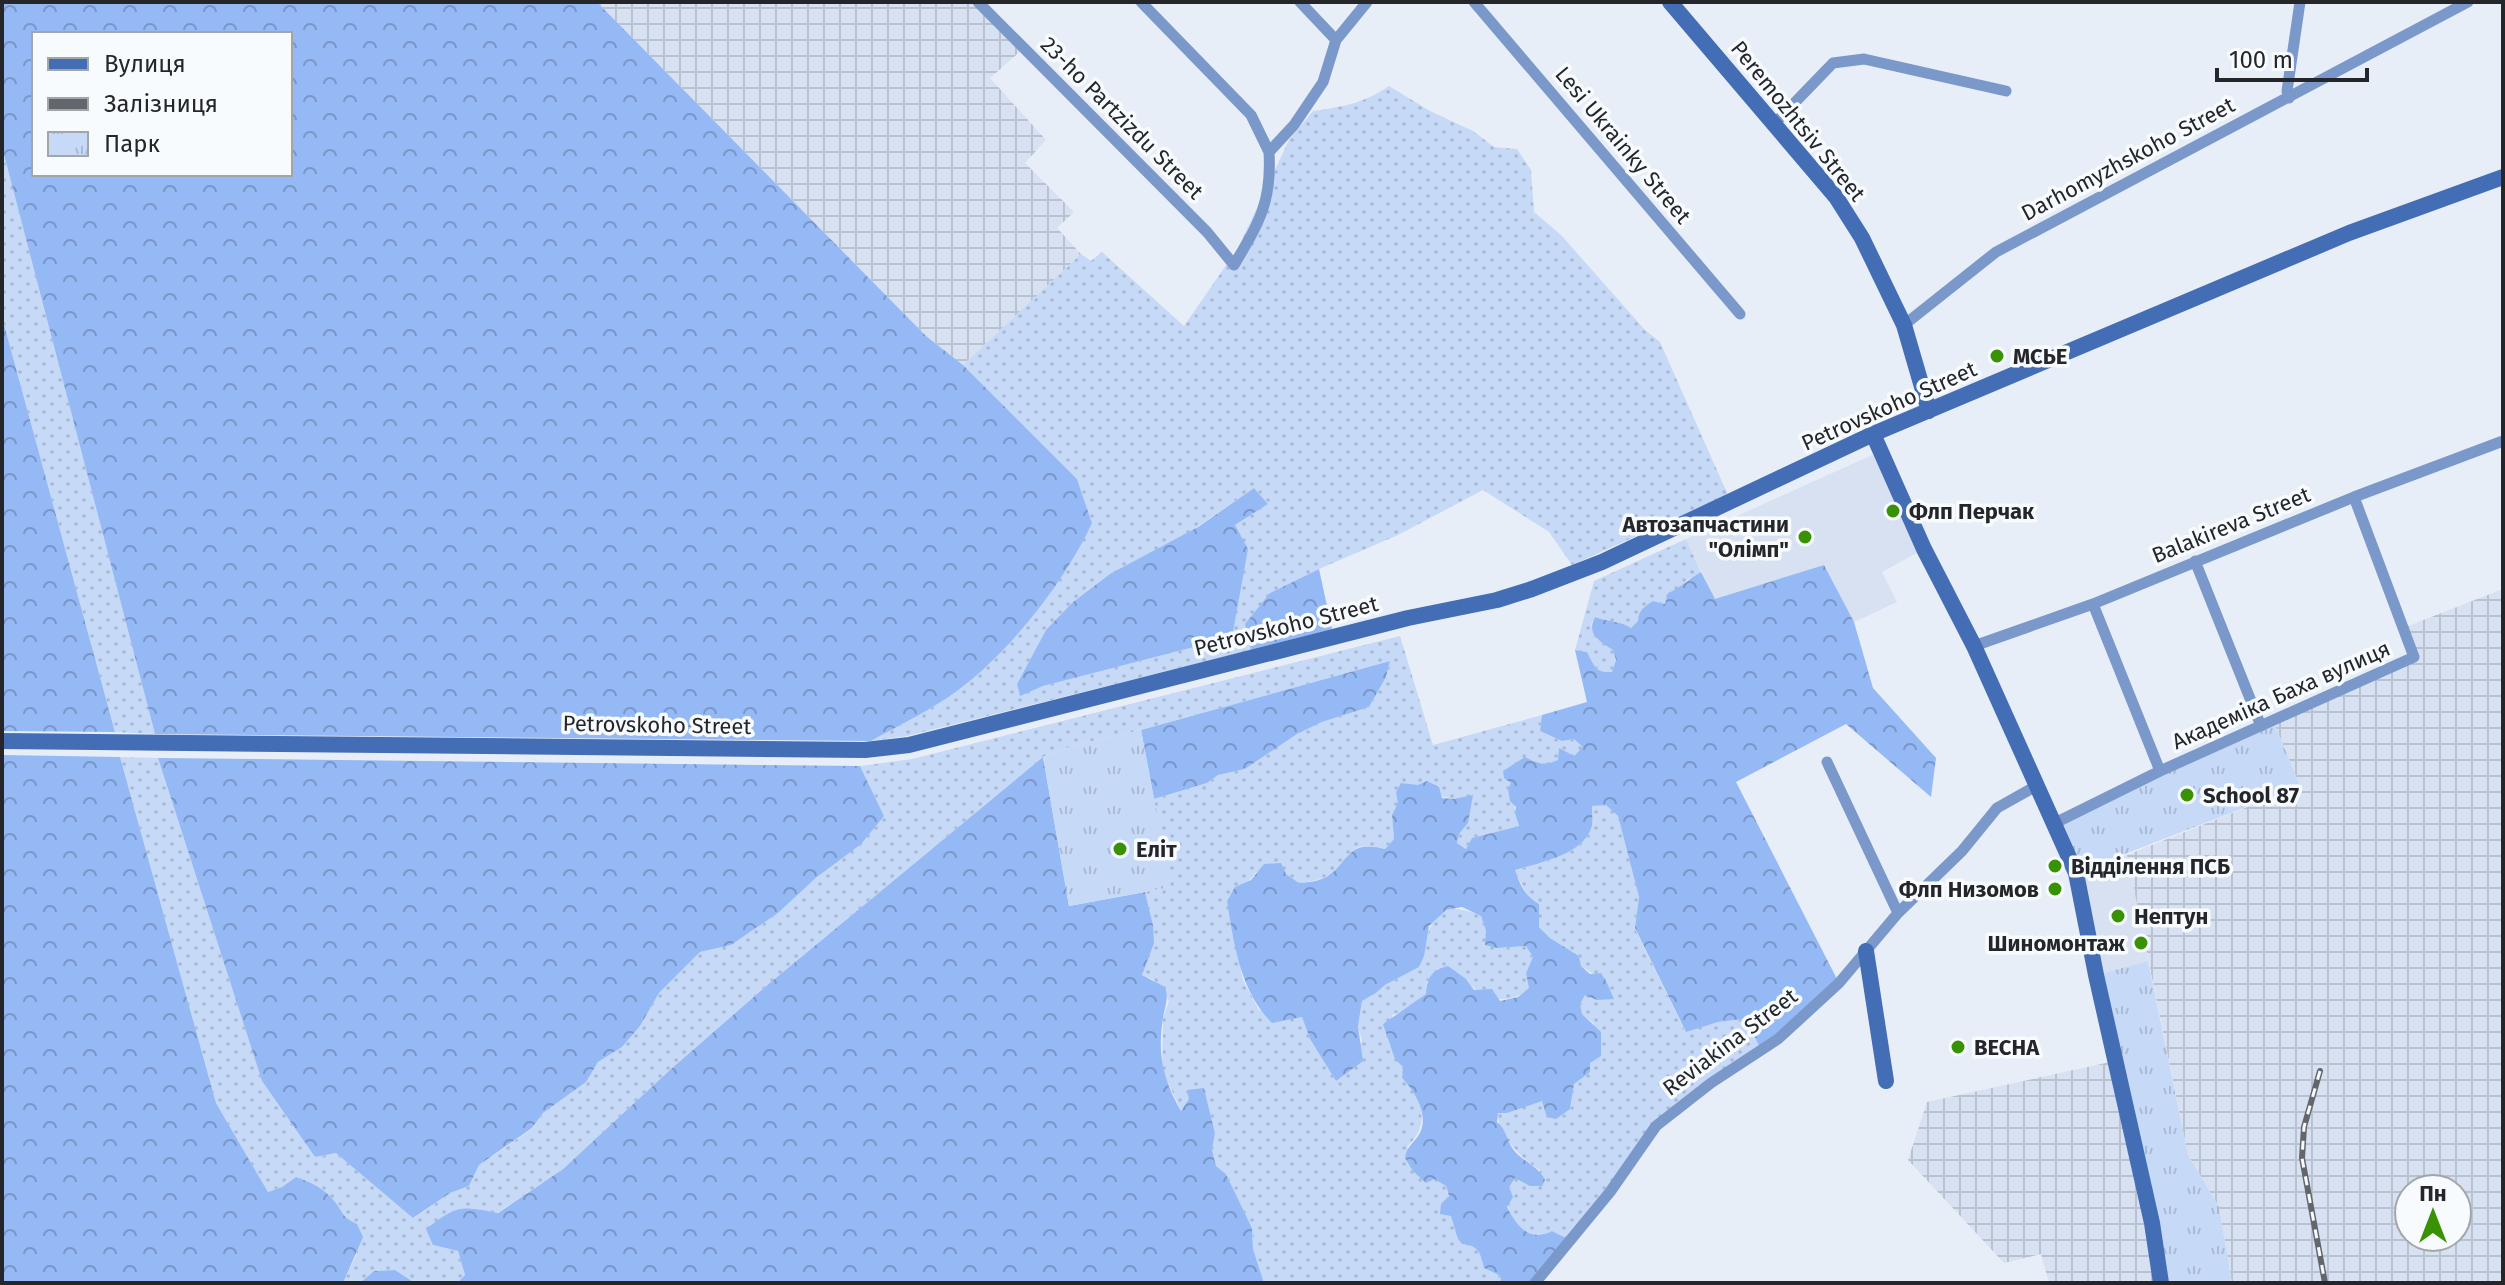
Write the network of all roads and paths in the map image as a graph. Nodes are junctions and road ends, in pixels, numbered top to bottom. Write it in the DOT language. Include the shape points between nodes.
graph roads {
  1 [pos="978,2"];
  2 [pos="1141,2"];
  3 [pos="1300,2"];
  4 [pos="1367,2"];
  5 [pos="1474,2"];
  6 [pos="1670,2"];
  7 [pos="2300,2"];
  8 [pos="2468,2"];
  9 [pos="1336,40"];
  10 [pos="2006,91"];
  11 [pos="2289,98"];
  12 [pos="1775,123"];
  13 [pos="1269,152"];
  14 [pos="2503,177"];
  15 [pos="1740,314"];
  16 [pos="1904,325"];
  17 [pos="1929,411"];
  18 [pos="1873,434"];
  19 [pos="2503,441"];
  20 [pos="2354,497"];
  21 [pos="2195,561"];
  22 [pos="2093,604"];
  23 [pos="1974,646"];
  24 [pos="2261,726"];
  25 [pos="2,741"];
  26 [pos="1827,762"];
  27 [pos="2160,771"];
  28 [pos="2036,786"];
  29 [pos="2055,823"];
  30 [pos="1898,913"];
  31 [pos="1866,951"];
  32 [pos="1886,1081"];
  33 [pos="1535,1283"];
  34 [pos="2161,1283"];
  1 -- 13 [label="street, 23-ho Partzizdu Street" via="1234,265 1260,221 1271,181"];
  2 -- 13 [label="street" via="1251,115"];
  3 -- 9 [label="street"];
  4 -- 9 [label="street"];
  5 -- 15 [label="street, Lesi Ukrainky Street"];
  6 -- 12 [label="main road, Peremozhtsiv Street"];
  7 -- 11 [label="street"];
  8 -- 11 [label="street, Darhomyzhskoho Street"];
  9 -- 13 [label="street" via="1323,82"];
  10 -- 12 [label="street" via="1864,59 1833,63"];
  11 -- 16 [label="street, Darhomyzhskoho Street" via="1996,252"];
  12 -- 16 [label="main road, Peremozhtsiv Street" via="1836,197"];
  14 -- 17 [label="main road, Petrovskoho Street" via="2349,233"];
  16 -- 17 [label="main road, Peremozhtsiv Street"];
  17 -- 18 [label="main road, Petrovskoho Street"];
  18 -- 23 [label="main road"];
  18 -- 25 [label="main road, Petrovskoho Street" via="1602,562 1532,589 909,745 865,750"];
  19 -- 20 [label="street, Balakireva Street"];
  20 -- 21 [label="street, Balakireva Street"];
  20 -- 24 [label="street, Академіка Баха вулиця" via="2414,657"];
  21 -- 22 [label="street, Balakireva Street"];
  21 -- 24 [label="street"];
  22 -- 23 [label="street, Balakireva Street"];
  22 -- 27 [label="street"];
  23 -- 28 [label="main road"];
  24 -- 27 [label="street, Академіка Баха вулиця"];
  26 -- 30 [label="street"];
  27 -- 29 [label="street, Академіка Баха вулиця"];
  28 -- 29 [label="main road"];
  28 -- 30 [label="street, Reviakina Street" via="1997,808 1962,851"];
  29 -- 34 [label="main road" via="2076,873"];
  30 -- 31 [label="street, Reviakina Street"];
  31 -- 32 [label="main road"];
  31 -- 33 [label="street, Reviakina Street" via="1778,1039 1656,1126"];
}
